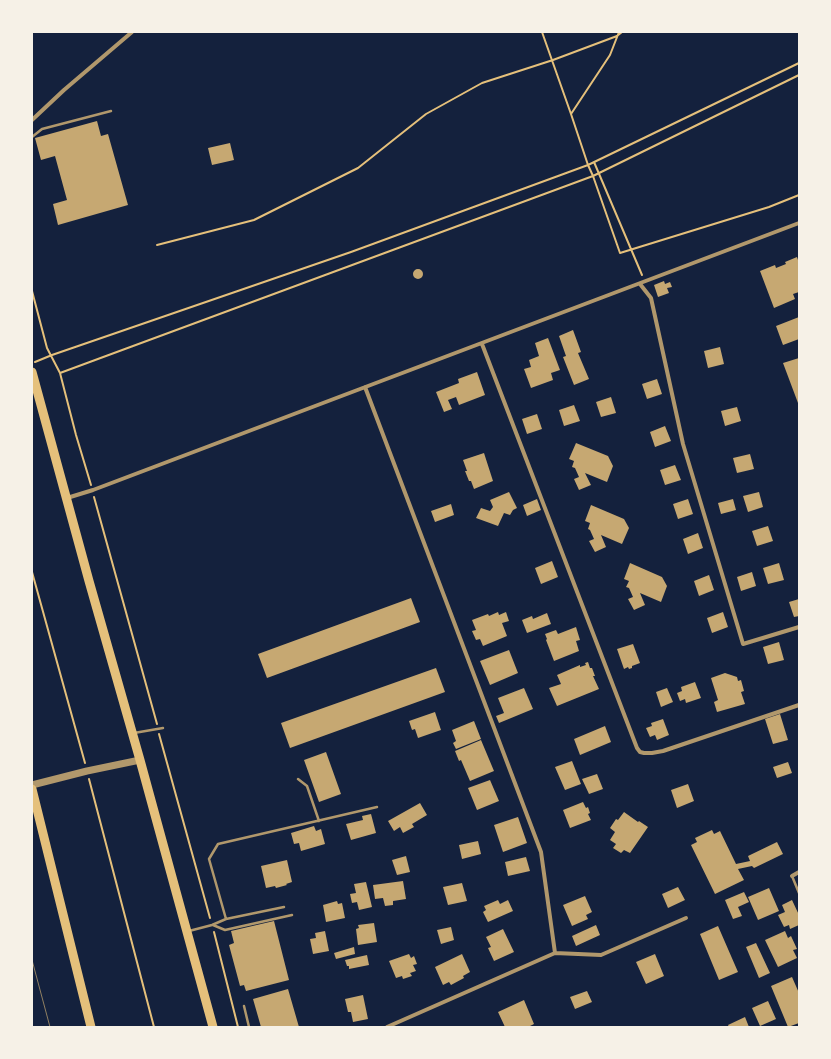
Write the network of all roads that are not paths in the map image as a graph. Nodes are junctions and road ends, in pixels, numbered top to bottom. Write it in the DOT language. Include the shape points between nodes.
graph roads {
  1 [pos="132,32"];
  2 [pos="111,111"];
  3 [pos="32,120"];
  4 [pos="32,137"];
  5 [pos="799,223"];
  6 [pos="640,284"];
  7 [pos="482,344"];
  8 [pos="32,372"];
  9 [pos="365,387"];
  10 [pos="66,498"];
  11 [pos="799,627"];
  12 [pos="799,705"];
  13 [pos="163,728"];
  14 [pos="133,734"];
  15 [pos="140,760"];
  16 [pos="298,779"];
  17 [pos="32,785"];
  18 [pos="32,789"];
  19 [pos="377,807"];
  20 [pos="319,821"];
  21 [pos="799,872"];
  22 [pos="792,876"];
  23 [pos="799,893"];
  24 [pos="284,907"];
  25 [pos="292,915"];
  26 [pos="686,918"];
  27 [pos="226,919"];
  28 [pos="212,925"];
  29 [pos="187,931"];
  30 [pos="555,953"];
  31 [pos="244,1006"];
  32 [pos="91,1027"];
  33 [pos="213,1027"];
  34 [pos="249,1027"];
  35 [pos="387,1027"];
  1 -- 3 [label="street"];
  2 -- 4 [label="lane" via="42,129"];
  5 -- 6 [label="street"];
  6 -- 7 [label="street"];
  6 -- 11 [label="street" via="651,298 683,444 743,644"];
  7 -- 9 [label="street"];
  7 -- 12 [label="street" via="636,748 644,753 663,751"];
  8 -- 10 [label="main road"];
  9 -- 10 [label="street"];
  9 -- 30 [label="street" via="541,852"];
  10 -- 14 [label="main road"];
  13 -- 14 [label="lane"];
  14 -- 15 [label="main road"];
  15 -- 17 [label="street"];
  15 -- 29 [label="main road"];
  16 -- 20 [label="lane" via="307,786"];
  18 -- 32 [label="main road"];
  19 -- 20 [label="lane"];
  20 -- 27 [label="lane" via="218,844 209,859"];
  21 -- 22 [label="street"];
  22 -- 23 [label="lane"];
  24 -- 27 [label="lane"];
  25 -- 28 [label="lane" via="225,930"];
  26 -- 30 [label="street" via="601,955"];
  27 -- 28 [label="lane"];
  28 -- 29 [label="lane"];
  29 -- 33 [label="main road"];
  30 -- 35 [label="street"];
  31 -- 34 [label="lane"];
}
